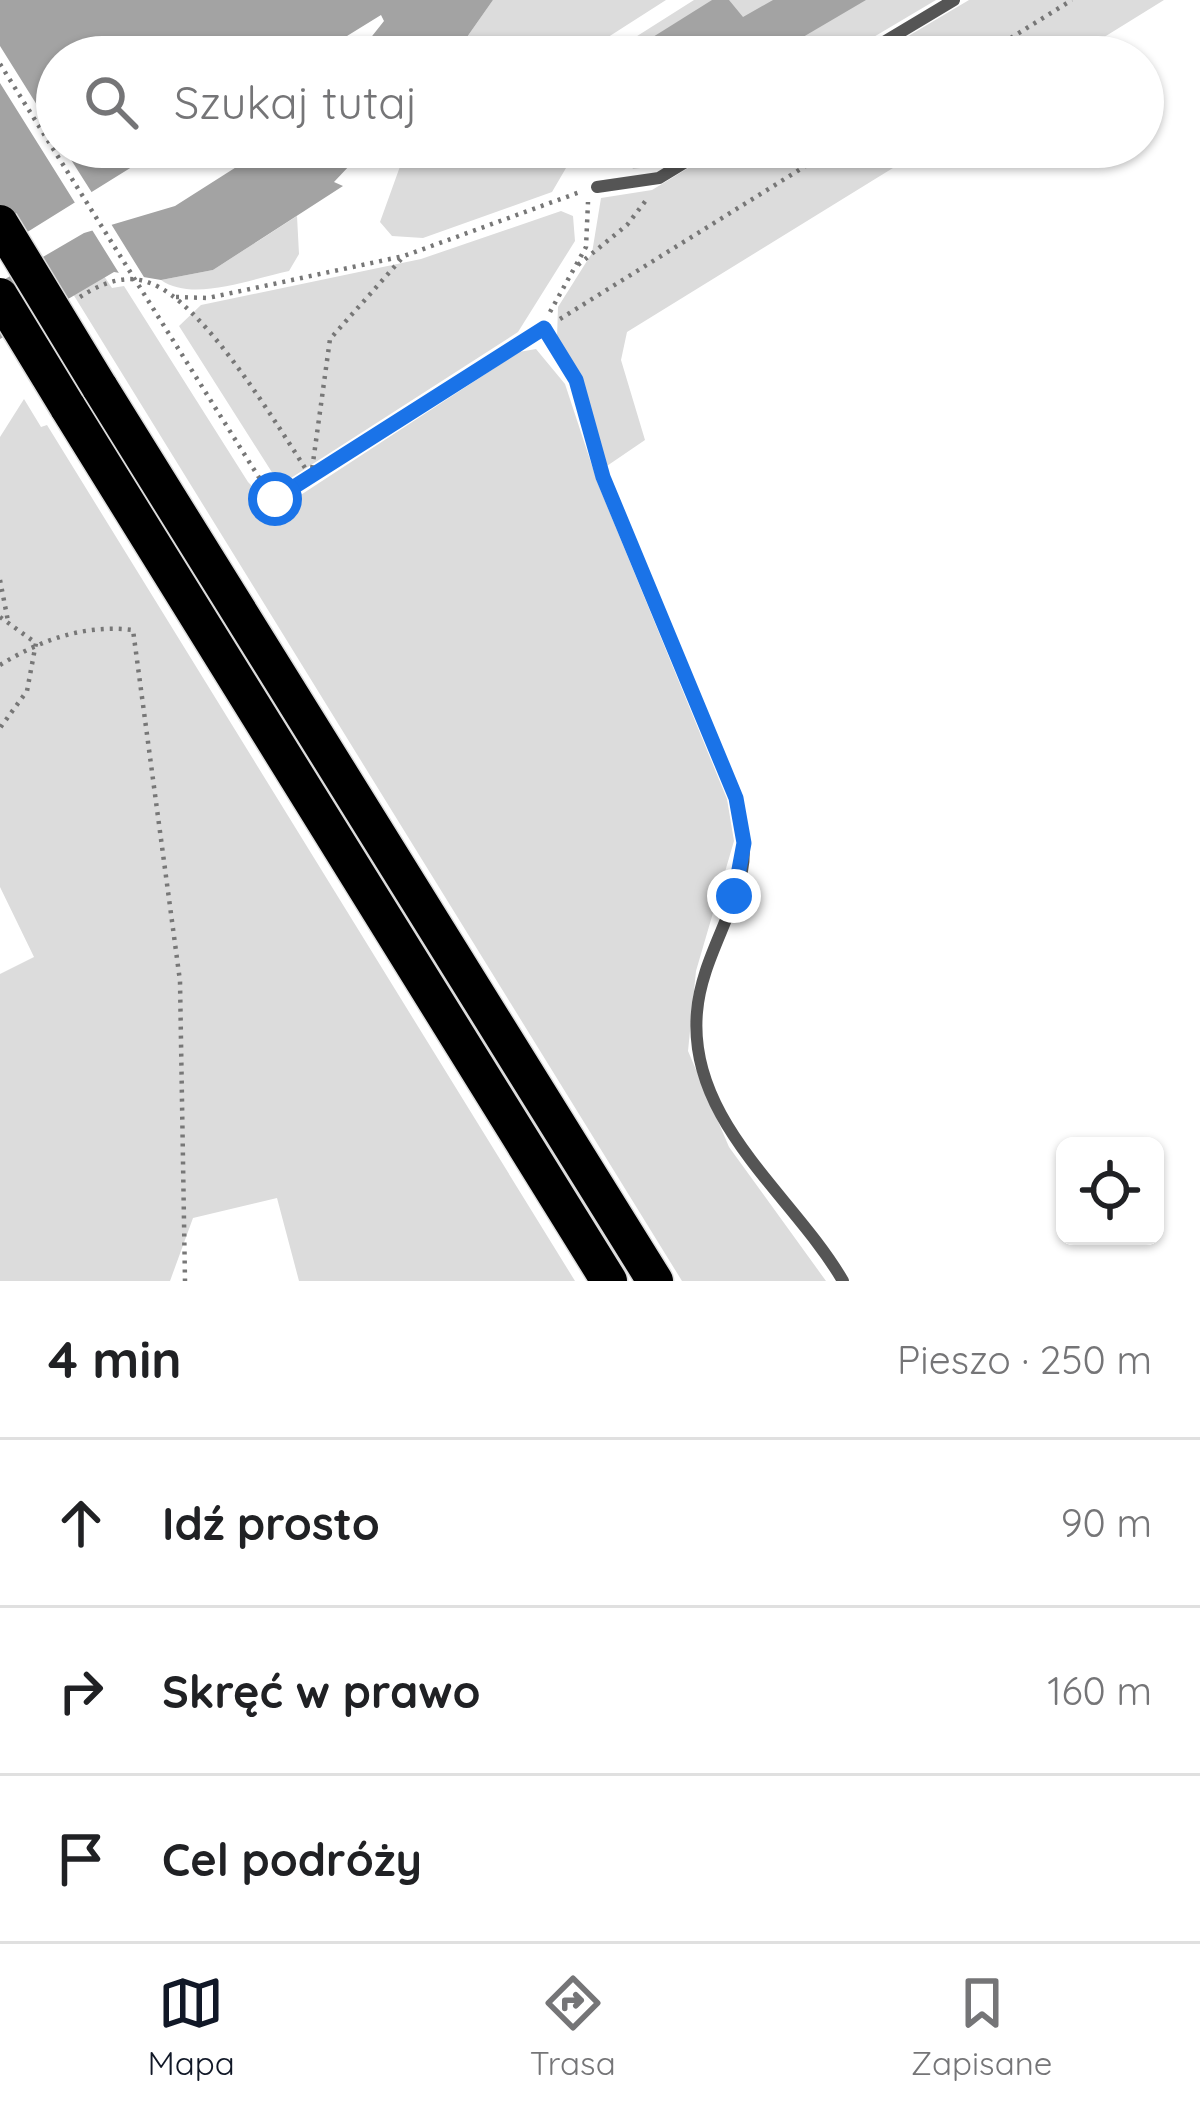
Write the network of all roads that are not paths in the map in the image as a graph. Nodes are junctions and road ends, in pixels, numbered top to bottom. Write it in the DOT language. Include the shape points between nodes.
graph roads {
  1 [pos="954,0"];
  2 [pos="894,36"];
  3 [pos="675,168"];
  4 [pos="597,187"];
  5 [pos="0,223"];
  6 [pos="0,296"];
  7 [pos="544,328"];
  8 [pos="609,1281"];
  9 [pos="655,1281"];
  10 [pos="843,1281"];
  1 -- 2 [label="lane"];
  3 -- 4 [label="lane"];
  5 -- 9 [label="highway, bridge"];
  6 -- 8 [label="highway, bridge"];
  7 -- 10 [label="lane" via="576,380 603,477 736,798 742,871 697,1010 709,1088 732,1132"];
}
